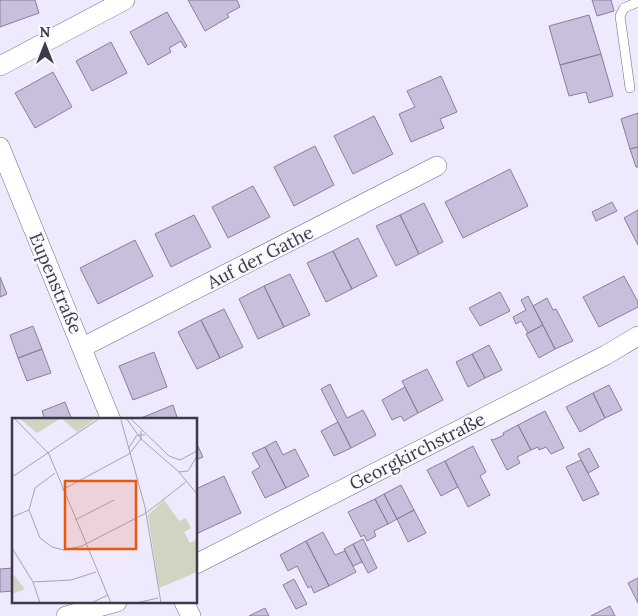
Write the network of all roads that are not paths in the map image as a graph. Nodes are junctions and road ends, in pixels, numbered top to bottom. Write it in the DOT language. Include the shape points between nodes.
graph roads {
  1 [pos="125,0"];
  2 [pos="638,2"];
  3 [pos="0,66"];
  4 [pos="630,88"];
  5 [pos="0,147"];
  6 [pos="437,166"];
  7 [pos="638,336"];
  8 [pos="83,347"];
  9 [pos="111,418"];
  10 [pos="198,563"];
  11 [pos="110,604"];
  12 [pos="185,604"];
  13 [pos="66,616"];
  14 [pos="190,616"];
  1 -- 3 [label="street"];
  2 -- 4 [label="lane" via="624,8 620,16"];
  5 -- 8 [label="street, Eupenstraße"];
  6 -- 8 [label="street, Auf der Gathe"];
  7 -- 10 [label="street, Georgkirchstraße"];
  8 -- 9 [label="street, Eupenstraße"];
  11 -- 13 [label="street"];
  12 -- 14 [label="street"];
}
